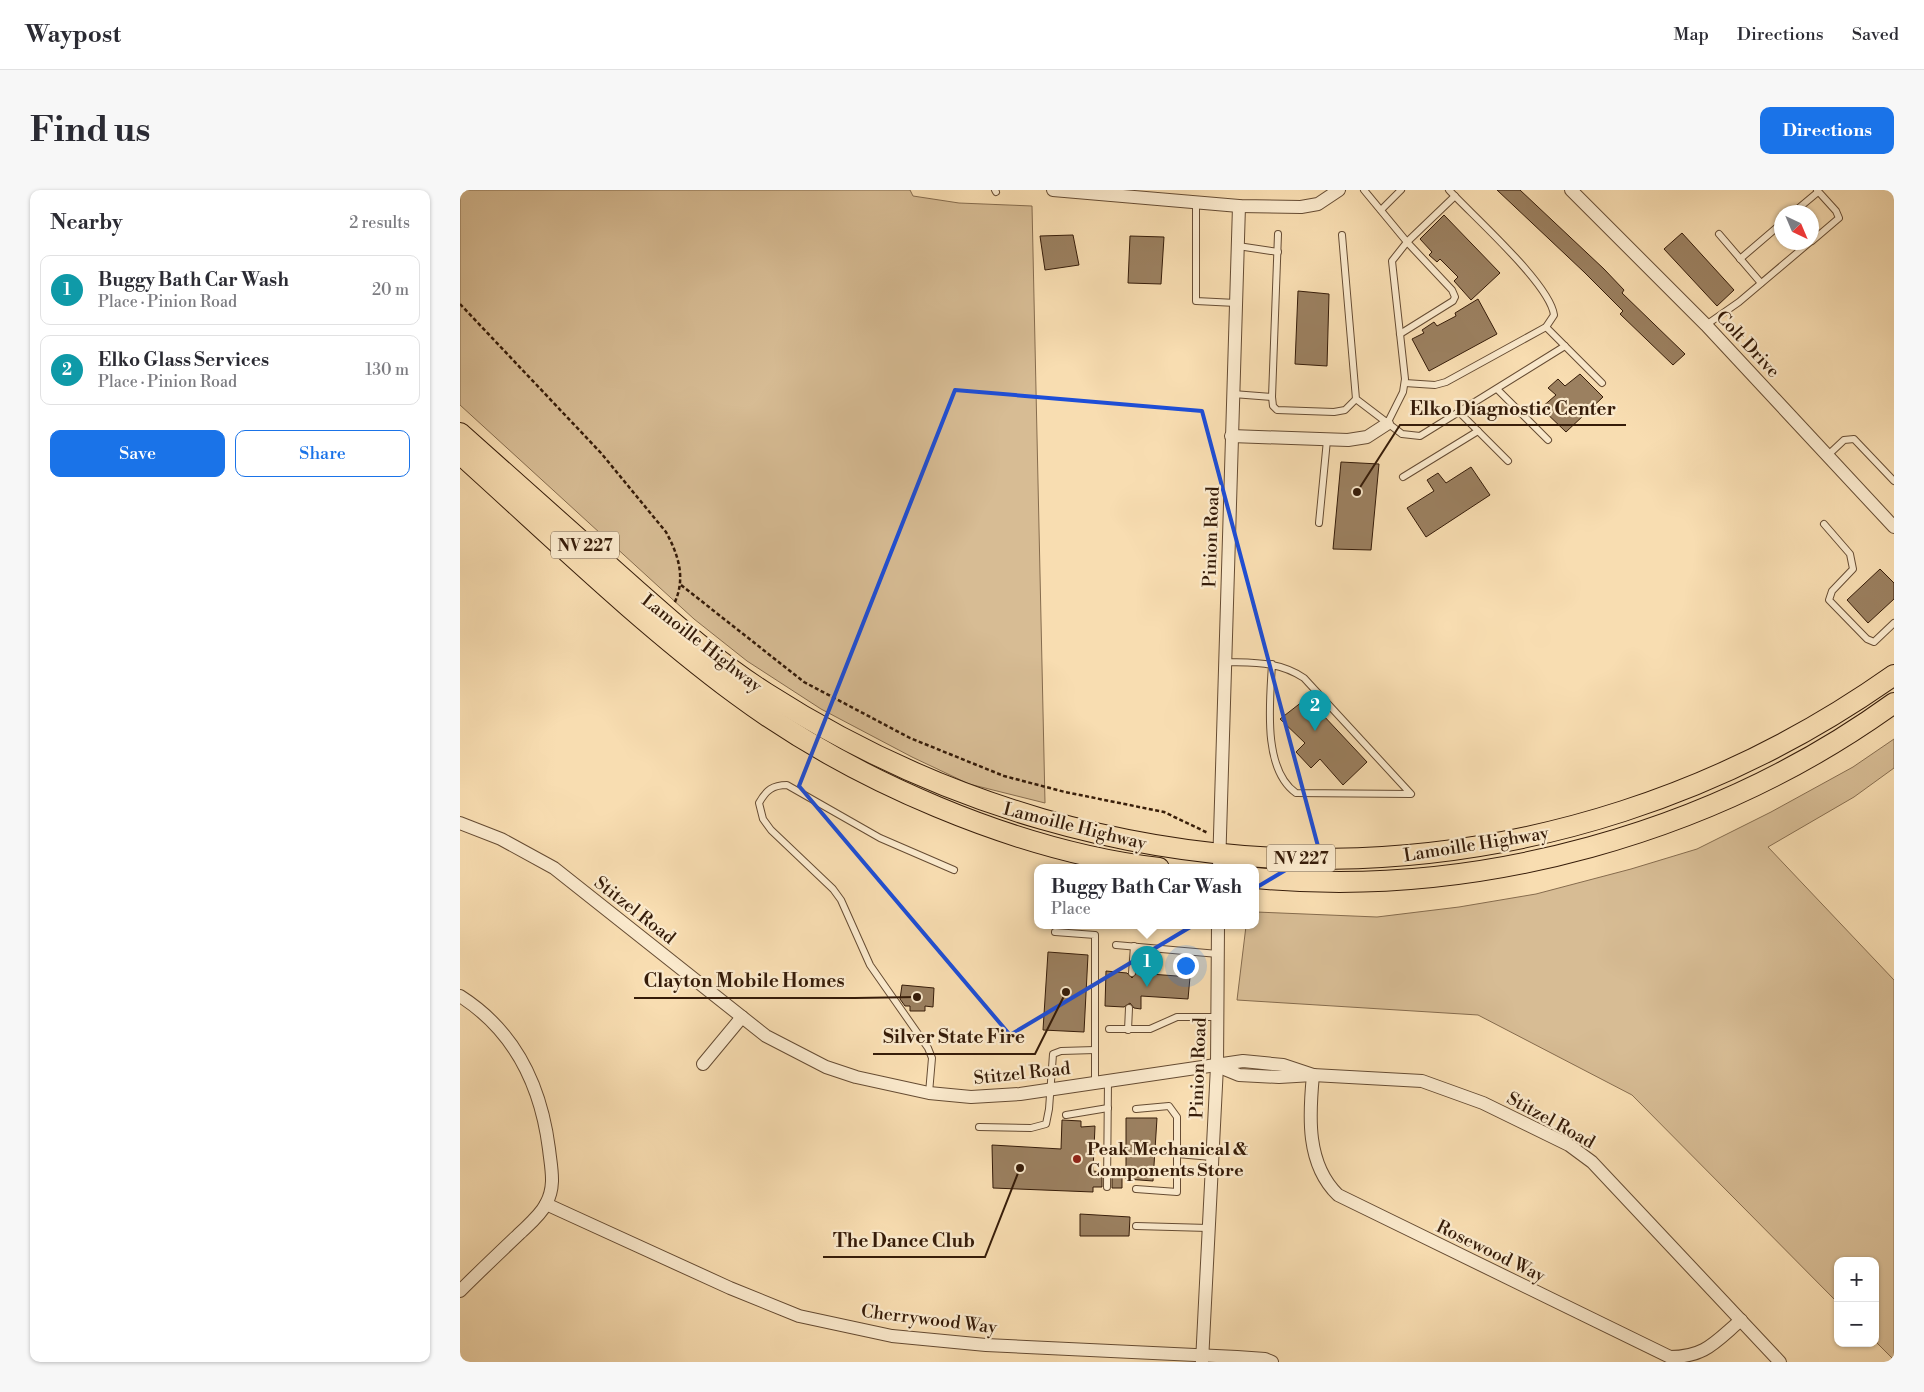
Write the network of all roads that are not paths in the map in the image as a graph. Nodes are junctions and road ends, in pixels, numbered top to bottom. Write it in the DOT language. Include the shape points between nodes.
graph roads {
  1 [pos="1339,190"];
  2 [pos="1364,190"];
  3 [pos="1401,190"];
  4 [pos="1449,190"];
  5 [pos="1571,190"];
  6 [pos="1056,191"];
  7 [pos="1818,191"];
  8 [pos="1455,196"];
  9 [pos="1196,202"];
  10 [pos="1802,205"];
  11 [pos="1239,206"];
  12 [pos="1381,210"];
  13 [pos="1774,230"];
  14 [pos="1278,234"];
  15 [pos="1719,234"];
  16 [pos="1342,235"];
  17 [pos="1819,235"];
  18 [pos="1407,242"];
  19 [pos="1238,246"];
  20 [pos="1801,250"];
  21 [pos="1278,252"];
  22 [pos="1740,259"];
  23 [pos="1761,284"];
  24 [pos="1236,303"];
  25 [pos="1706,325"];
  26 [pos="1546,327"];
  27 [pos="1400,334"];
  28 [pos="1566,346"];
  29 [pos="1405,383"];
  30 [pos="1602,383"];
  31 [pos="1497,388"];
  32 [pos="1233,394"];
  33 [pos="1272,397"];
  34 [pos="1356,398"];
  35 [pos="1459,412"];
  36 [pos="1387,424"];
  37 [pos="1478,431"];
  38 [pos="460,432"];
  39 [pos="1231,436"];
  40 [pos="1327,440"];
  41 [pos="1548,440"];
  42 [pos="460,454"];
  43 [pos="1827,456"];
  44 [pos="1508,461"];
  45 [pos="1403,477"];
  46 [pos="1894,481"];
  47 [pos="1318,523"];
  48 [pos="1824,524"];
  49 [pos="1894,527"];
  50 [pos="1894,623"];
  51 [pos="1225,662"];
  52 [pos="1272,664"];
  53 [pos="1894,675"];
  54 [pos="1894,703"];
  55 [pos="460,823"];
  56 [pos="1219,861"];
  57 [pos="1137,864"];
  58 [pos="954,870"];
  59 [pos="1259,878"];
  60 [pos="1218,929"];
  61 [pos="1055,932"];
  62 [pos="1116,945"];
  63 [pos="1134,946"];
  64 [pos="1218,954"];
  65 [pos="1132,973"];
  66 [pos="460,996"];
  67 [pos="1129,1008"];
  68 [pos="742,1017"];
  69 [pos="1217,1017"];
  70 [pos="1109,1030"];
  71 [pos="1128,1030"];
  72 [pos="1095,1050"];
  73 [pos="703,1064"];
  74 [pos="1217,1066"];
  75 [pos="1313,1074"];
  76 [pos="1108,1079"];
  77 [pos="1095,1081"];
  78 [pos="1051,1089"];
  79 [pos="929,1093"];
  80 [pos="1108,1108"];
  81 [pos="1136,1109"];
  82 [pos="1066,1114"];
  83 [pos="979,1127"];
  84 [pos="1177,1154"];
  85 [pos="1212,1157"];
  86 [pos="1107,1187"];
  87 [pos="1136,1189"];
  88 [pos="546,1204"];
  89 [pos="1136,1226"];
  90 [pos="1208,1228"];
  91 [pos="461,1289"];
  92 [pos="1741,1320"];
  93 [pos="1203,1359"];
  94 [pos="1272,1362"];
  95 [pos="1780,1362"];
  1 -- 11 [label="street" via="1318,204 1301,208"];
  2 -- 12 [label="lane"];
  3 -- 12 [label="lane"];
  4 -- 8 [label="lane"];
  5 -- 25 [label="street, Colt Drive"];
  6 -- 9 [label="street"];
  7 -- 10 [label="lane"];
  7 -- 17 [label="lane" via="1839,218"];
  8 -- 18 [label="lane"];
  8 -- 26 [label="lane" via="1543,290 1553,307 1554,316"];
  9 -- 11 [label="street"];
  9 -- 24 [label="lane" via="1196,301"];
  11 -- 19 [label="street, Pinion Road"];
  12 -- 18 [label="lane"];
  13 -- 22 [label="lane"];
  14 -- 21 [label="lane"];
  15 -- 22 [label="lane"];
  16 -- 34 [label="lane"];
  18 -- 27 [label="lane" via="1391,265"];
  18 -- 27 [label="lane" via="1455,297"];
  19 -- 21 [label="lane"];
  19 -- 24 [label="street, Pinion Road"];
  20 -- 23 [label="lane"];
  21 -- 33 [label="lane"];
  22 -- 23 [label="lane"];
  23 -- 25 [label="lane"];
  24 -- 32 [label="street, Pinion Road"];
  25 -- 43 [label="street, Colt Drive"];
  26 -- 28 [label="lane"];
  26 -- 29 [label="lane" via="1446,382 1435,385"];
  27 -- 29 [label="lane"];
  28 -- 30 [label="lane"];
  28 -- 31 [label="lane"];
  29 -- 36 [label="lane"];
  31 -- 35 [label="lane"];
  31 -- 41 [label="lane"];
  32 -- 33 [label="lane"];
  32 -- 39 [label="street, Pinion Road"];
  33 -- 34 [label="lane" via="1277,410 1334,412 1345,410"];
  34 -- 36 [label="lane"];
  35 -- 36 [label="lane" via="1420,436 1402,434"];
  35 -- 37 [label="lane"];
  36 -- 40 [label="street" via="1367,437"];
  37 -- 44 [label="lane"];
  37 -- 45 [label="lane"];
  38 -- 56 [label="main road, Lamoille Highway / NV 227" via="715,657 806,718 881,758 1006,809"];
  39 -- 40 [label="street"];
  39 -- 51 [label="street, Pinion Road"];
  40 -- 47 [label="lane"];
  42 -- 57 [label="main road, Lamoille Highway / NV 227" via="703,667 737,694 820,748 974,821 1029,840"];
  43 -- 46 [label="lane" via="1844,440 1854,439"];
  43 -- 49 [label="street, Colt Drive"];
  48 -- 50 [label="lane" via="1850,554 1853,569 1832,591 1829,600 1867,639 1874,642"];
  51 -- 52 [label="lane"];
  51 -- 56 [label="street, Pinion Road"];
  52 -- 52 [label="lane" via="1289,668 1304,678 1411,794 1306,794 1289,788 1274,758 1270,706"];
  53 -- 56 [label="main road, Lamoille Highway / NV 227" via="1853,704 1778,748 1713,779 1665,799 1537,837 1402,857"];
  54 -- 59 [label="main road, Lamoille Highway / NV 227" via="1769,778 1685,815 1574,851 1474,871 1388,881 1302,883"];
  55 -- 68 [label="street, Stitzel Road" via="501,839 554,868"];
  58 -- 79 [label="lane" via="880,838 787,785 769,789 759,802 763,819 771,830 841,900 870,965 928,1048 932,1058"];
  60 -- 64 [label="street, Pinion Road"];
  61 -- 72 [label="lane" via="1095,935"];
  62 -- 63 [label="lane"];
  63 -- 64 [label="lane"];
  63 -- 65 [label="lane"];
  64 -- 69 [label="street, Pinion Road"];
  66 -- 88 [label="street" via="493,1021 517,1051 530,1074 548,1138 553,1180"];
  67 -- 71 [label="lane"];
  68 -- 73 [label="street"];
  68 -- 79 [label="street, Stitzel Road" via="766,1036 826,1067"];
  69 -- 71 [label="lane" via="1177,1016 1150,1029"];
  69 -- 74 [label="street, Pinion Road"];
  70 -- 71 [label="lane"];
  72 -- 77 [label="lane"];
  72 -- 78 [label="lane" via="1056,1051 1052,1058"];
  74 -- 75 [label="street, Stitzel Road" via="1243,1061 1283,1065"];
  74 -- 76 [label="street, Stitzel Road"];
  74 -- 85 [label="street, Pinion Road"];
  75 -- 92 [label="street, Stitzel Road" via="1422,1082 1483,1103 1569,1145 1592,1162"];
  75 -- 92 [label="street, Rosewood Way" via="1310,1101 1312,1140 1326,1184 1338,1195 1670,1358 1688,1357 1703,1351"];
  76 -- 77 [label="street, Stitzel Road"];
  76 -- 80 [label="lane"];
  77 -- 78 [label="street, Stitzel Road"];
  78 -- 79 [label="street, Stitzel Road" via="971,1097"];
  78 -- 83 [label="lane" via="1047,1121 1041,1127"];
  80 -- 82 [label="lane"];
  80 -- 86 [label="lane"];
  81 -- 84 [label="lane" via="1169,1106 1175,1111 1178,1117"];
  84 -- 85 [label="lane"];
  84 -- 87 [label="lane" via="1177,1192"];
  85 -- 90 [label="street, Pinion Road"];
  88 -- 91 [label="street"];
  88 -- 93 [label="street, Cherrywood Way" via="799,1316 892,1336"];
  89 -- 90 [label="lane"];
  90 -- 93 [label="street, Pinion Road"];
  92 -- 95 [label="street, Stitzel Road"];
  93 -- 94 [label="street, Cherrywood Way" via="1265,1359"];
}
